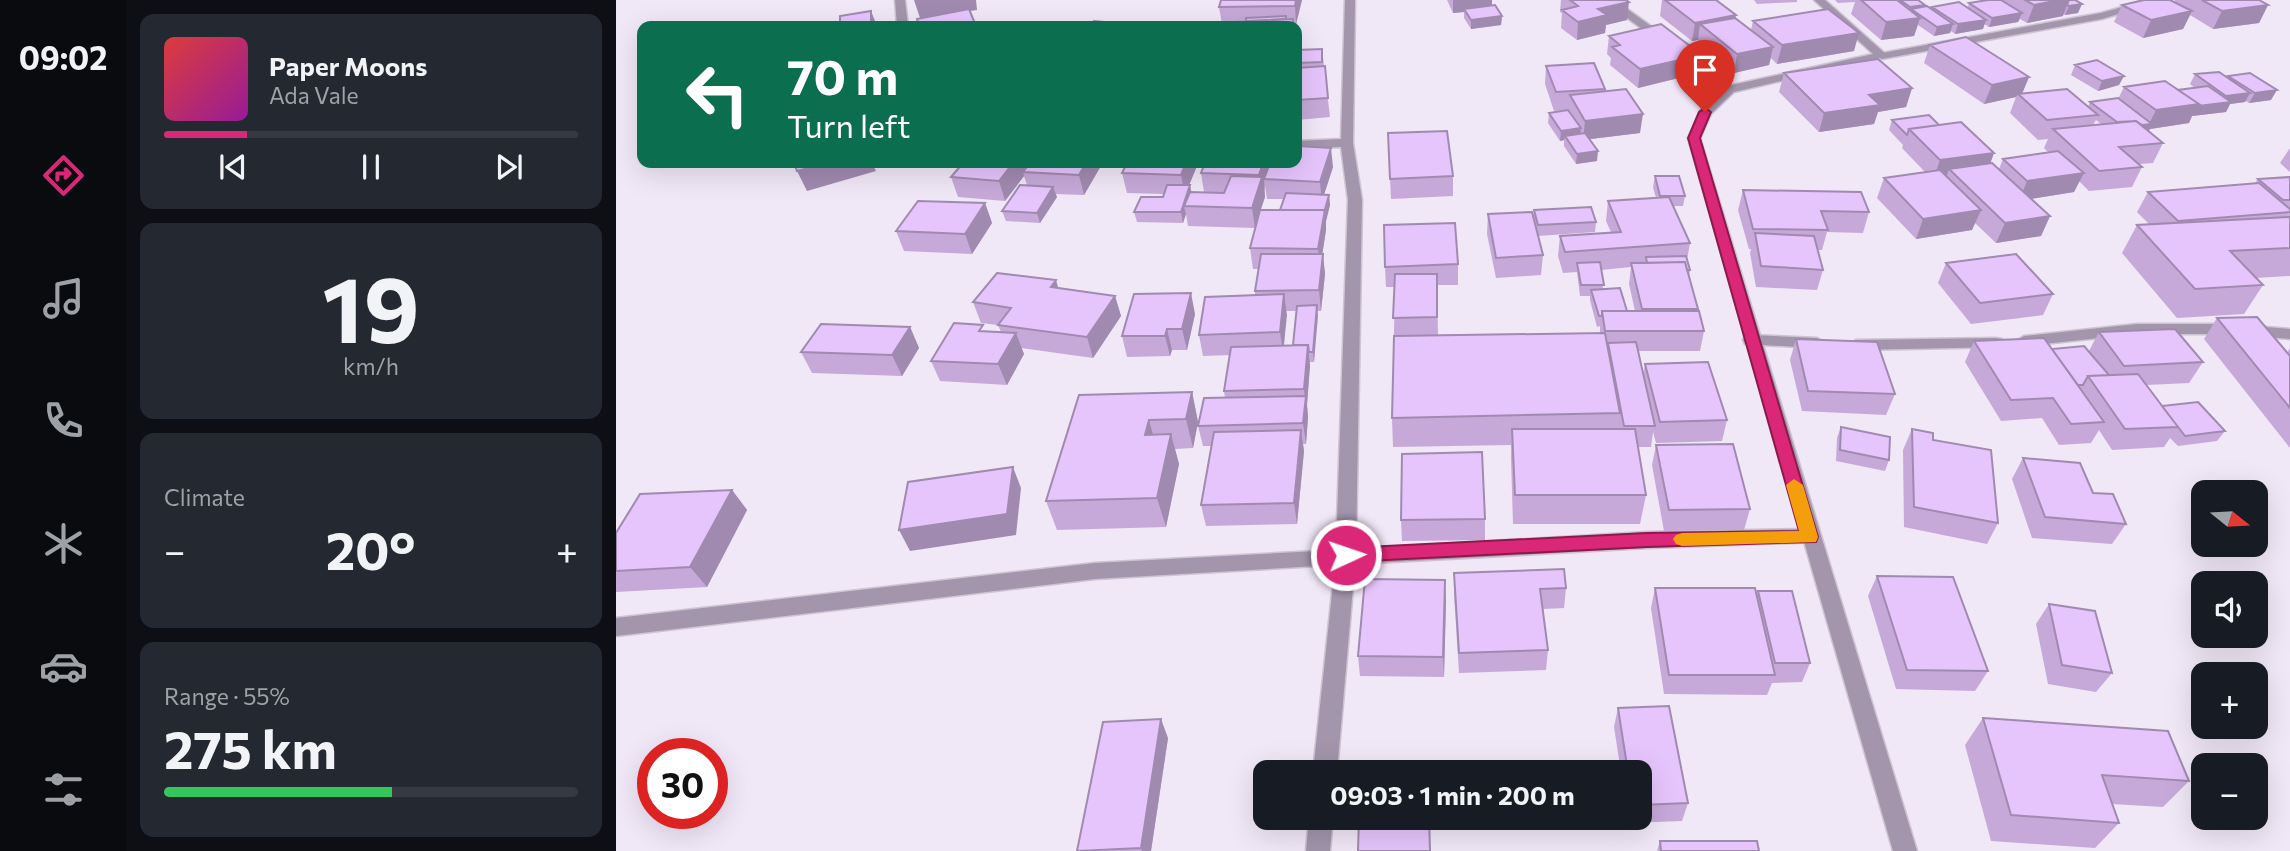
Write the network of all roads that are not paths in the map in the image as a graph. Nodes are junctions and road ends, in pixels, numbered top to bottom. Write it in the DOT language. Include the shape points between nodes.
graph roads {
  1 [pos="900,0"];
  2 [pos="1350,0"];
  3 [pos="1608,0"];
  4 [pos="1819,0"];
  5 [pos="2159,0"];
  6 [pos="902,21"];
  7 [pos="1882,56"];
  8 [pos="1730,89"];
  9 [pos="1347,143"];
  10 [pos="1302,145"];
  11 [pos="2290,334"];
  12 [pos="1751,340"];
  13 [pos="1810,537"];
  14 [pos="1346,555"];
  15 [pos="616,626"];
  16 [pos="1326,760"];
  17 [pos="1320,830"];
  18 [pos="1318,851"];
  19 [pos="1905,851"];
  1 -- 6 [label="street"];
  2 -- 9 [label="street"];
  3 -- 8 [label="street"];
  4 -- 7 [label="street"];
  5 -- 7 [label="street" via="2102,16"];
  7 -- 8 [label="street"];
  8 -- 12 [label="street" via="1705,112 1694,138"];
  9 -- 10 [label="street"];
  9 -- 14 [label="street" via="1355,200"];
  11 -- 12 [label="street" via="2137,329 2013,342"];
  12 -- 13 [label="street"];
  13 -- 14 [label="street"];
  13 -- 19 [label="street"];
  14 -- 15 [label="street" via="1096,571"];
  14 -- 16 [label="street"];
  17 -- 18 [label="street"];
}
